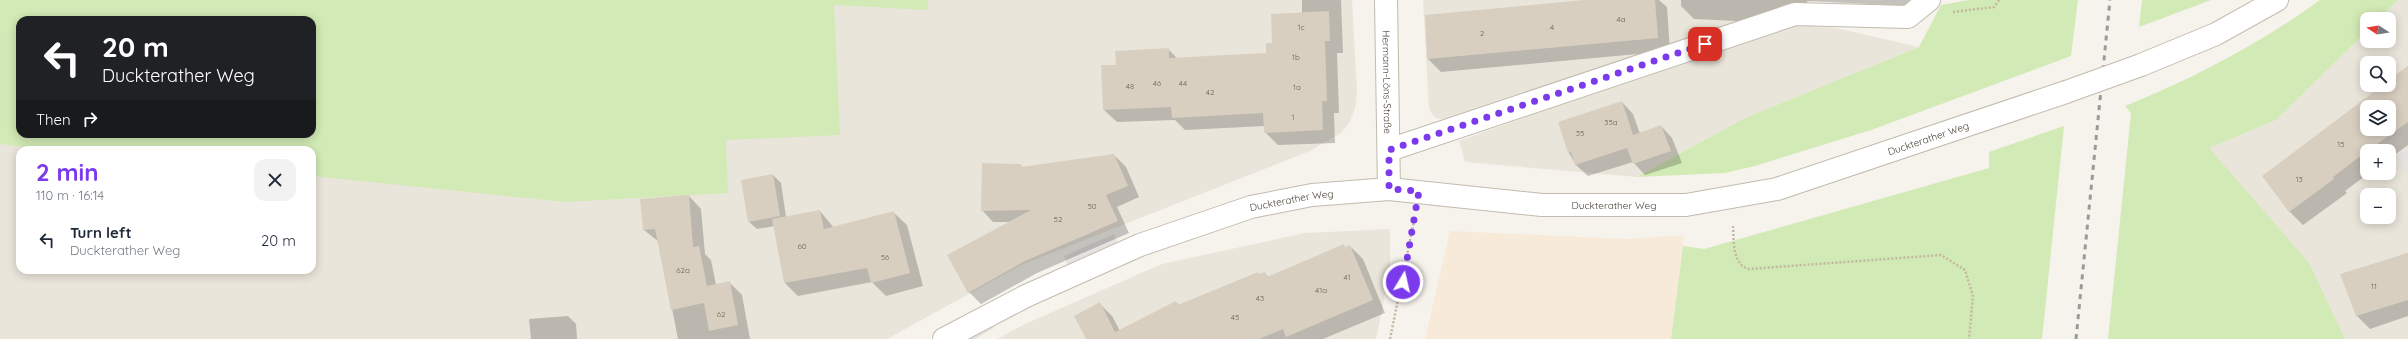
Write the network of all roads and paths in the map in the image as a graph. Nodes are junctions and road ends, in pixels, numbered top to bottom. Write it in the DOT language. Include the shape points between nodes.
graph roads {
  1 [pos="1386,0"];
  2 [pos="1929,0"];
  3 [pos="2276,0"];
  4 [pos="1389,150"];
  5 [pos="1389,189"];
  6 [pos="1419,191"];
  7 [pos="1730,198"];
  8 [pos="944,339"];
  9 [pos="1390,339"];
  10 [pos="1968,339"];
  1 -- 4 [label="street, Hermann-Löns-Straße"];
  2 -- 4 [label="street" via="1908,17 1795,14"];
  3 -- 7 [label="street, Duckterather Weg, bridge" via="2216,34 2141,65 1777,190"];
  4 -- 5 [label="street, Hermann-Löns-Straße"];
  5 -- 6 [label="street, Duckterather Weg"];
  5 -- 8 [label="street, Duckterather Weg" via="1312,195 1251,207 1140,245 1026,296"];
  6 -- 7 [label="street, Duckterather Weg" via="1542,206 1686,205"];
  6 -- 9 [label="path"];
  7 -- 10 [label="path" via="1736,258 1743,268 1941,255 1965,270 1967,276 1973,296"];
}
